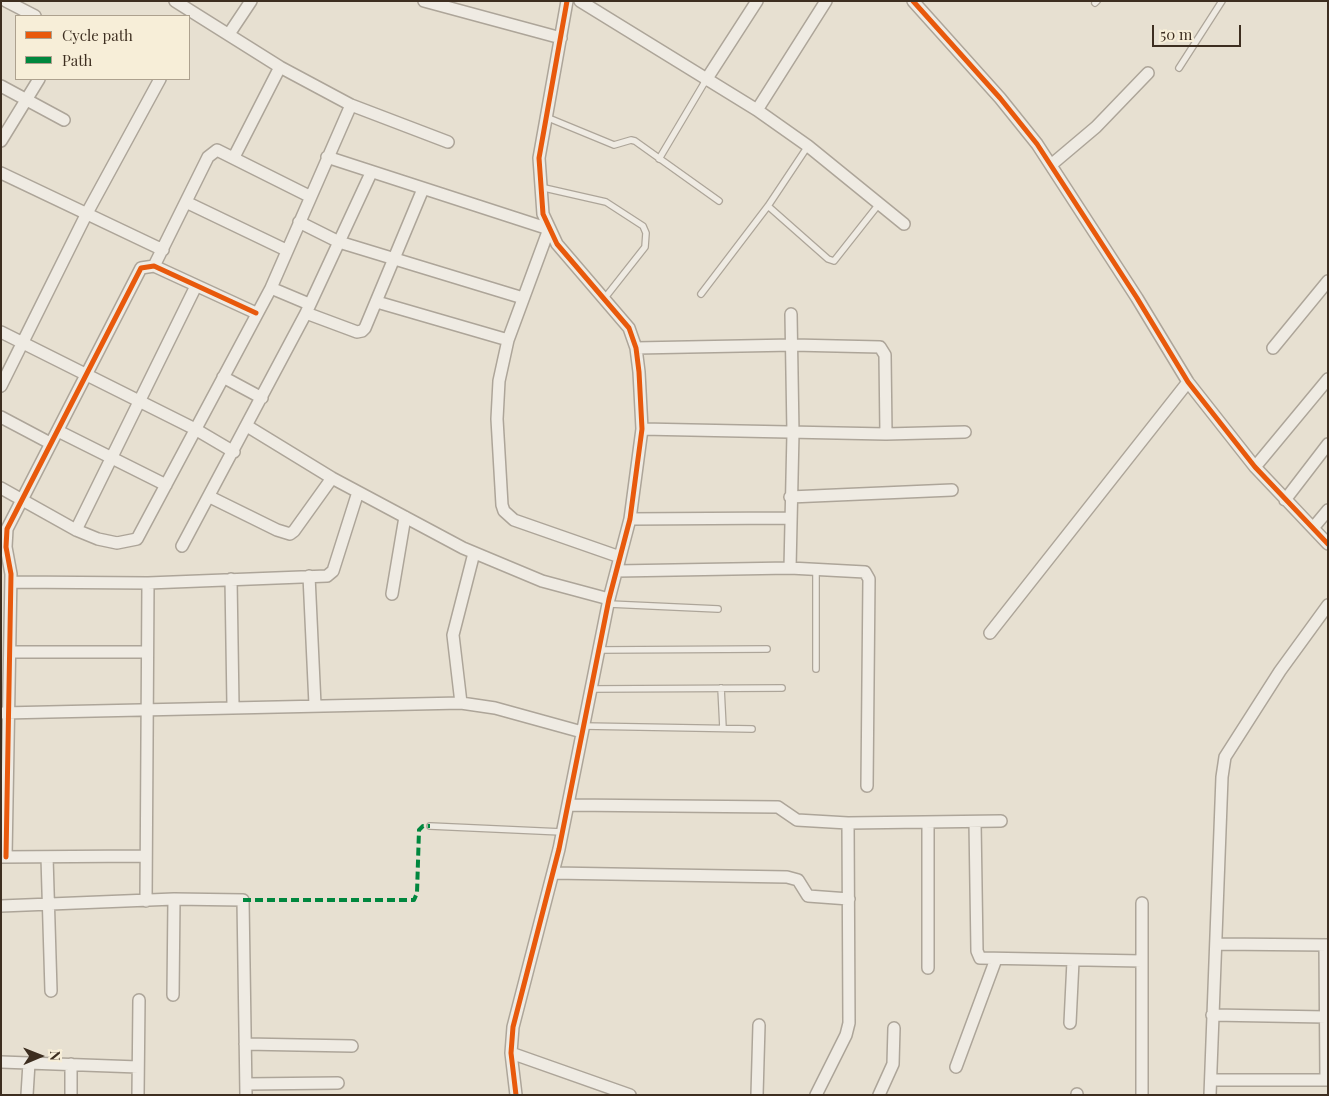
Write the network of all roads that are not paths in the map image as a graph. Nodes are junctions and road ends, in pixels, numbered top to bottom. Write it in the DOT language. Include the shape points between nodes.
graph roads {
  1 [pos="6,1"];
  2 [pos="175,1"];
  3 [pos="424,1"];
  4 [pos="567,1"];
  5 [pos="580,1"];
  6 [pos="757,1"];
  7 [pos="826,1"];
  8 [pos="913,1"];
  9 [pos="1222,1"];
  10 [pos="249,2"];
  11 [pos="33,15"];
  12 [pos="189,15"];
  13 [pos="191,17"];
  14 [pos="229,34"];
  15 [pos="561,38"];
  16 [pos="280,67"];
  17 [pos="1179,68"];
  18 [pos="1148,73"];
  19 [pos="38,80"];
  20 [pos="157,80"];
  21 [pos="706,80"];
  22 [pos="1,86"];
  23 [pos="26,100"];
  24 [pos="351,105"];
  25 [pos="756,110"];
  26 [pos="546,117"];
  27 [pos="64,120"];
  28 [pos="1,141"];
  29 [pos="448,142"];
  30 [pos="808,146"];
  31 [pos="234,157"];
  32 [pos="327,158"];
  33 [pos="659,159"];
  34 [pos="1051,165"];
  35 [pos="371,172"];
  36 [pos="1,173"];
  37 [pos="540,187"];
  38 [pos="423,189"];
  39 [pos="310,196"];
  40 [pos="719,201"];
  41 [pos="188,203"];
  42 [pos="879,204"];
  43 [pos="768,206"];
  44 [pos="87,213"];
  45 [pos="299,222"];
  46 [pos="904,224"];
  47 [pos="549,229"];
  48 [pos="339,242"];
  49 [pos="163,250"];
  50 [pos="286,250"];
  51 [pos="394,259"];
  52 [pos="154,266"];
  53 [pos="1328,281"];
  54 [pos="196,286"];
  55 [pos="271,288"];
  56 [pos="701,294"];
  57 [pos="524,298"];
  58 [pos="604,299"];
  59 [pos="377,302"];
  60 [pos="308,309"];
  61 [pos="256,313"];
  62 [pos="791,314"];
  63 [pos="1,332"];
  64 [pos="508,340"];
  65 [pos="23,342"];
  66 [pos="793,345"];
  67 [pos="636,348"];
  68 [pos="1272,348"];
  69 [pos="86,374"];
  70 [pos="223,377"];
  71 [pos="1328,379"];
  72 [pos="1188,382"];
  73 [pos="1,386"];
  74 [pos="262,398"];
  75 [pos="138,401"];
  76 [pos="1,417"];
  77 [pos="247,426"];
  78 [pos="195,429"];
  79 [pos="642,429"];
  80 [pos="58,431"];
  81 [pos="964,432"];
  82 [pos="793,433"];
  83 [pos="886,434"];
  84 [pos="50,444"];
  85 [pos="1328,444"];
  86 [pos="234,452"];
  87 [pos="110,458"];
  88 [pos="1255,467"];
  89 [pos="332,478"];
  90 [pos="166,485"];
  91 [pos="1,488"];
  92 [pos="952,490"];
  93 [pos="358,492"];
  94 [pos="210,497"];
  95 [pos="790,497"];
  96 [pos="22,500"];
  97 [pos="1285,500"];
  98 [pos="1328,510"];
  99 [pos="405,517"];
  100 [pos="790,518"];
  101 [pos="630,519"];
  102 [pos="1313,528"];
  103 [pos="76,530"];
  104 [pos="1328,544"];
  105 [pos="182,546"];
  106 [pos="474,553"];
  107 [pos="620,557"];
  108 [pos="790,568"];
  109 [pos="816,568"];
  110 [pos="617,570"];
  111 [pos="309,576"];
  112 [pos="231,579"];
  113 [pos="11,582"];
  114 [pos="148,583"];
  115 [pos="392,594"];
  116 [pos="609,602"];
  117 [pos="1328,605"];
  118 [pos="718,609"];
  119 [pos="990,634"];
  120 [pos="767,649"];
  121 [pos="599,650"];
  122 [pos="10,652"];
  123 [pos="147,652"];
  124 [pos="816,669"];
  125 [pos="721,688"];
  126 [pos="782,688"];
  127 [pos="591,689"];
  128 [pos="461,703"];
  129 [pos="315,705"];
  130 [pos="233,706"];
  131 [pos="146,709"];
  132 [pos="5,713"];
  133 [pos="722,728"];
  134 [pos="582,729"];
  135 [pos="752,729"];
  136 [pos="867,786"];
  137 [pos="568,805"];
  138 [pos="1001,821"];
  139 [pos="928,822"];
  140 [pos="976,822"];
  141 [pos="848,823"];
  142 [pos="430,826"];
  143 [pos="562,832"];
  144 [pos="145,856"];
  145 [pos="4,857"];
  146 [pos="47,857"];
  147 [pos="552,873"];
  148 [pos="174,899"];
  149 [pos="849,899"];
  150 [pos="146,901"];
  151 [pos="47,904"];
  152 [pos="1142,904"];
  153 [pos="1,906"];
  154 [pos="1216,944"];
  155 [pos="1326,945"];
  156 [pos="996,959"];
  157 [pos="1073,960"];
  158 [pos="1142,961"];
  159 [pos="928,968"];
  160 [pos="51,991"];
  161 [pos="173,995"];
  162 [pos="139,1000"];
  163 [pos="1212,1015"];
  164 [pos="1326,1016"];
  165 [pos="1070,1022"];
  166 [pos="758,1024"];
  167 [pos="894,1028"];
  168 [pos="245,1044"];
  169 [pos="352,1046"];
  170 [pos="512,1053"];
  171 [pos="1,1062"];
  172 [pos="30,1063"];
  173 [pos="71,1064"];
  174 [pos="138,1067"];
  175 [pos="956,1067"];
  176 [pos="1211,1080"];
  177 [pos="1327,1080"];
  178 [pos="338,1083"];
  179 [pos="246,1089"];
  180 [pos="27,1095"];
  181 [pos="72,1095"];
  182 [pos="138,1095"];
  183 [pos="516,1095"];
  184 [pos="630,1095"];
  185 [pos="757,1095"];
  186 [pos="816,1095"];
  187 [pos="879,1095"];
  188 [pos="1142,1095"];
  189 [pos="1210,1095"];
  1 -- 11 [label="street"];
  2 -- 12 [label="street"];
  3 -- 15 [label="street"];
  4 -- 15 [label="street"];
  5 -- 21 [label="street"];
  6 -- 21 [label="street"];
  7 -- 25 [label="street"];
  8 -- 34 [label="street" via="1000,98"];
  9 -- 17 [label="lane"];
  10 -- 14 [label="street"];
  13 -- 14 [label="street"];
  14 -- 16 [label="street"];
  15 -- 26 [label="street"];
  16 -- 24 [label="street"];
  16 -- 31 [label="street"];
  18 -- 34 [label="street" via="1096,127"];
  19 -- 23 [label="street"];
  20 -- 44 [label="street"];
  21 -- 25 [label="street"];
  21 -- 33 [label="lane"];
  22 -- 23 [label="street"];
  23 -- 27 [label="street"];
  23 -- 28 [label="street"];
  24 -- 29 [label="street"];
  24 -- 32 [label="street"];
  25 -- 30 [label="street"];
  26 -- 33 [label="lane" via="614,145 636,141"];
  26 -- 37 [label="street" via="539,158"];
  30 -- 42 [label="street"];
  30 -- 43 [label="lane"];
  31 -- 39 [label="street"];
  31 -- 41 [label="street" via="217,150 211,153"];
  32 -- 35 [label="street"];
  32 -- 39 [label="street"];
  33 -- 40 [label="lane"];
  34 -- 72 [label="street"];
  35 -- 38 [label="street"];
  35 -- 48 [label="street"];
  36 -- 44 [label="street"];
  37 -- 47 [label="street" via="543,214"];
  37 -- 58 [label="lane" via="606,202 643,226 645,247"];
  38 -- 47 [label="street"];
  38 -- 51 [label="street"];
  39 -- 45 [label="street"];
  41 -- 49 [label="street"];
  41 -- 50 [label="street"];
  42 -- 43 [label="lane" via="834,261"];
  42 -- 46 [label="street"];
  43 -- 56 [label="lane"];
  44 -- 49 [label="street"];
  44 -- 65 [label="street"];
  45 -- 48 [label="street"];
  45 -- 50 [label="street"];
  47 -- 57 [label="street"];
  47 -- 58 [label="street" via="557,244"];
  48 -- 51 [label="street"];
  48 -- 60 [label="street"];
  49 -- 52 [label="street"];
  50 -- 55 [label="street"];
  51 -- 57 [label="street"];
  51 -- 59 [label="street"];
  52 -- 54 [label="street"];
  52 -- 69 [label="street" via="138,270"];
  53 -- 68 [label="street"];
  54 -- 61 [label="street"];
  54 -- 75 [label="street"];
  55 -- 60 [label="street"];
  55 -- 61 [label="street"];
  57 -- 64 [label="street"];
  58 -- 67 [label="street" via="629,328"];
  59 -- 60 [label="street" via="362,332"];
  59 -- 64 [label="street"];
  60 -- 74 [label="street"];
  61 -- 70 [label="street"];
  62 -- 66 [label="street"];
  63 -- 65 [label="street"];
  64 -- 107 [label="street" via="497,398 504,511 514,520"];
  65 -- 69 [label="street"];
  65 -- 73 [label="street"];
  66 -- 67 [label="street"];
  66 -- 82 [label="street"];
  66 -- 83 [label="street" via="875,346 883,350"];
  67 -- 79 [label="street"];
  69 -- 75 [label="street"];
  69 -- 80 [label="street"];
  70 -- 74 [label="street"];
  70 -- 78 [label="street"];
  71 -- 88 [label="street"];
  72 -- 88 [label="street"];
  72 -- 119 [label="street"];
  74 -- 77 [label="street"];
  75 -- 78 [label="street"];
  75 -- 87 [label="street"];
  76 -- 84 [label="street"];
  77 -- 86 [label="street"];
  77 -- 89 [label="street"];
  78 -- 86 [label="street"];
  78 -- 90 [label="street"];
  79 -- 82 [label="street"];
  79 -- 101 [label="street"];
  80 -- 84 [label="street"];
  80 -- 87 [label="street"];
  81 -- 83 [label="street"];
  82 -- 83 [label="street"];
  82 -- 95 [label="street"];
  84 -- 96 [label="street"];
  85 -- 97 [label="street"];
  86 -- 94 [label="street"];
  87 -- 90 [label="street"];
  87 -- 103 [label="street"];
  88 -- 97 [label="street"];
  89 -- 93 [label="street"];
  89 -- 94 [label="street" via="290,534"];
  90 -- 103 [label="street" via="137,539 107,542"];
  91 -- 96 [label="street"];
  92 -- 95 [label="street"];
  93 -- 99 [label="street"];
  93 -- 111 [label="street" via="333,571 327,576"];
  94 -- 105 [label="street"];
  95 -- 100 [label="street"];
  96 -- 103 [label="street"];
  96 -- 113 [label="street" via="5,538"];
  97 -- 102 [label="street"];
  98 -- 102 [label="street"];
  99 -- 106 [label="street"];
  99 -- 115 [label="street"];
  100 -- 101 [label="street"];
  100 -- 108 [label="street"];
  101 -- 107 [label="street"];
  102 -- 104 [label="street"];
  106 -- 116 [label="street" via="542,581"];
  106 -- 128 [label="street" via="454,635"];
  107 -- 110 [label="street"];
  108 -- 109 [label="street"];
  108 -- 110 [label="street"];
  109 -- 124 [label="lane"];
  109 -- 136 [label="street" via="862,570 870,579"];
  110 -- 116 [label="street"];
  111 -- 112 [label="street"];
  111 -- 129 [label="street"];
  112 -- 114 [label="street"];
  112 -- 130 [label="street"];
  113 -- 114 [label="street"];
  113 -- 122 [label="street"];
  114 -- 123 [label="street"];
  116 -- 118 [label="lane"];
  116 -- 121 [label="street"];
  117 -- 154 [label="street" via="1280,671 1225,757"];
  120 -- 121 [label="lane"];
  121 -- 127 [label="street"];
  122 -- 123 [label="street"];
  122 -- 132 [label="street"];
  123 -- 131 [label="street"];
  125 -- 126 [label="lane"];
  125 -- 127 [label="lane"];
  125 -- 133 [label="lane"];
  127 -- 134 [label="street"];
  128 -- 129 [label="street"];
  128 -- 134 [label="street"];
  129 -- 130 [label="street"];
  130 -- 131 [label="street"];
  131 -- 132 [label="street"];
  131 -- 144 [label="street"];
  132 -- 145 [label="street"];
  133 -- 134 [label="lane"];
  133 -- 135 [label="lane"];
  134 -- 137 [label="street"];
  137 -- 141 [label="street" via="778,807 797,820"];
  137 -- 143 [label="street"];
  138 -- 140 [label="street"];
  139 -- 140 [label="street"];
  139 -- 141 [label="street"];
  139 -- 159 [label="street"];
  140 -- 156 [label="street" via="977,951 980,958"];
  141 -- 149 [label="street"];
  142 -- 143 [label="lane"];
  143 -- 147 [label="street"];
  144 -- 146 [label="street"];
  144 -- 150 [label="street"];
  145 -- 146 [label="street"];
  146 -- 151 [label="street"];
  147 -- 149 [label="street" via="787,877 798,880 808,896"];
  147 -- 170 [label="street" via="517,1006"];
  148 -- 150 [label="street"];
  148 -- 161 [label="street"];
  148 -- 168 [label="street" via="243,900"];
  149 -- 186 [label="street" via="849,1023"];
  150 -- 151 [label="street"];
  151 -- 153 [label="street"];
  151 -- 160 [label="street"];
  152 -- 158 [label="street"];
  154 -- 155 [label="street"];
  154 -- 163 [label="street"];
  155 -- 164 [label="street"];
  156 -- 157 [label="street"];
  156 -- 175 [label="street"];
  157 -- 158 [label="street"];
  157 -- 165 [label="street"];
  158 -- 188 [label="street"];
  162 -- 174 [label="street"];
  163 -- 164 [label="street"];
  163 -- 176 [label="street"];
  164 -- 177 [label="street"];
  166 -- 185 [label="street"];
  167 -- 187 [label="street" via="893,1064"];
  168 -- 169 [label="street"];
  168 -- 179 [label="street"];
  170 -- 183 [label="street"];
  170 -- 184 [label="street"];
  171 -- 172 [label="street"];
  172 -- 173 [label="street"];
  172 -- 180 [label="street"];
  173 -- 174 [label="street"];
  173 -- 181 [label="street"];
  174 -- 182 [label="street"];
  176 -- 177 [label="street"];
  176 -- 189 [label="street"];
  178 -- 179 [label="street"];
}
